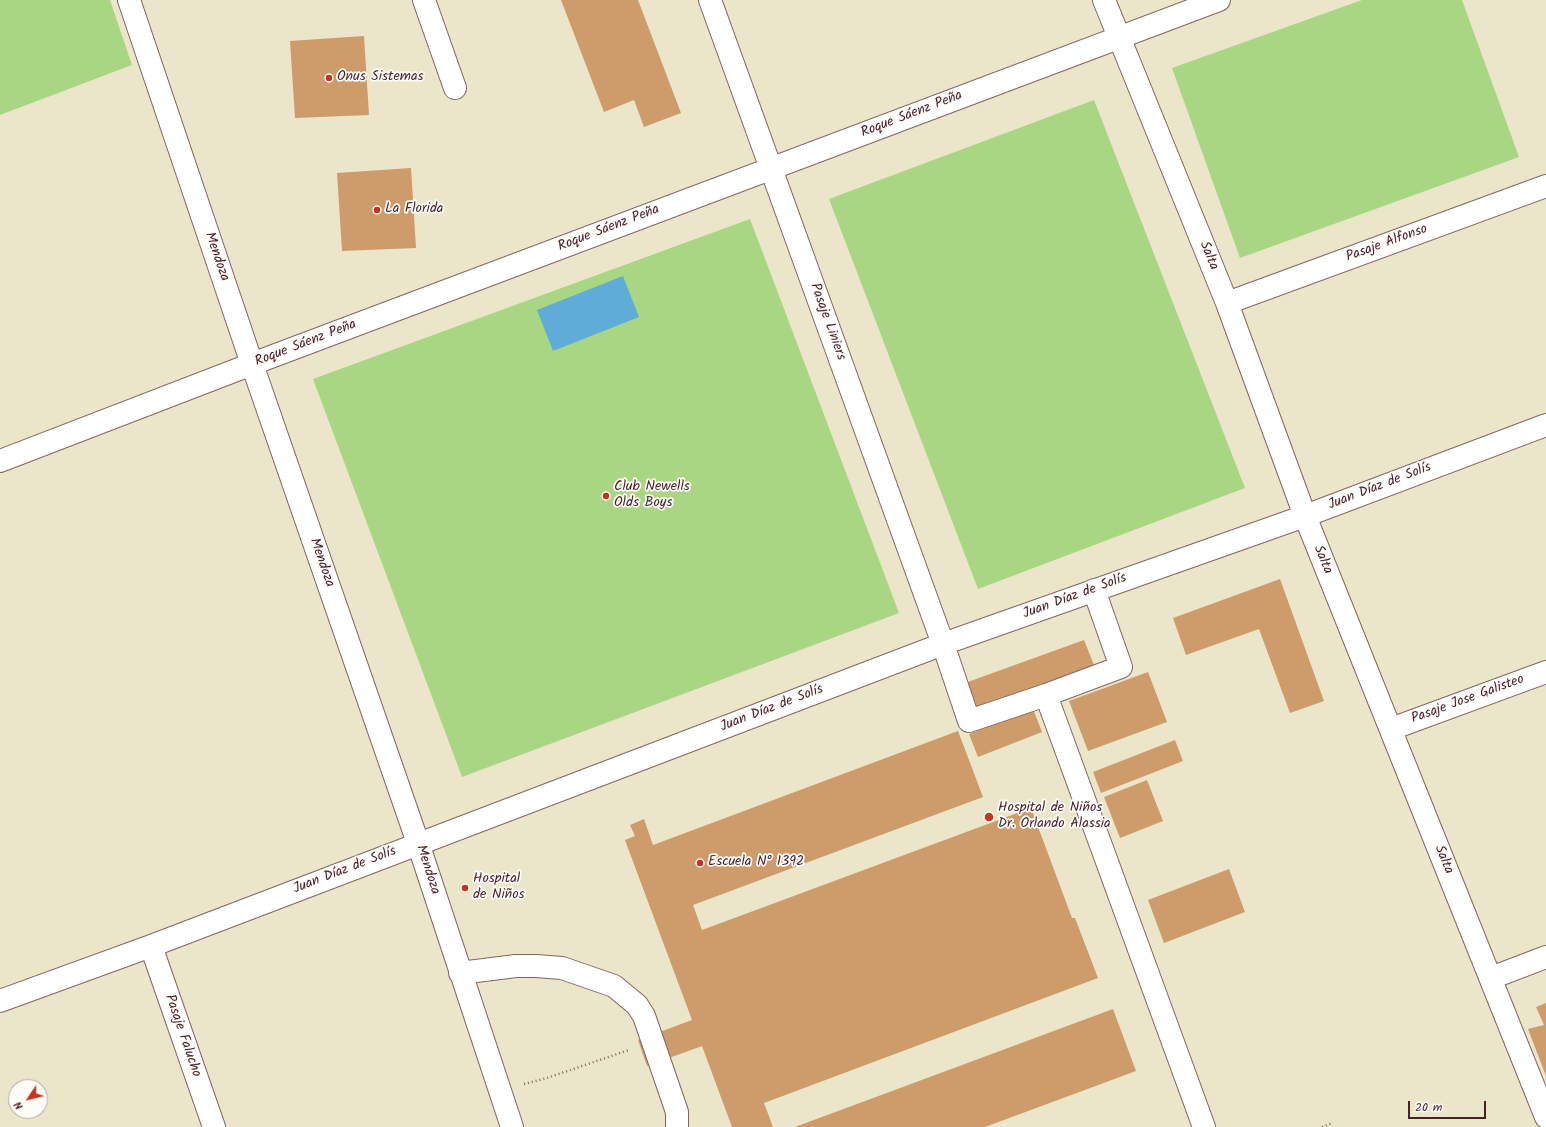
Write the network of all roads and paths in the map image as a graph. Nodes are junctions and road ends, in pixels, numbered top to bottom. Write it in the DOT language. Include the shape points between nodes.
graph roads {
  1 [pos="129,0"];
  2 [pos="424,0"];
  3 [pos="710,0"];
  4 [pos="1104,0"];
  5 [pos="1219,0"];
  6 [pos="1119,37"];
  7 [pos="454,88"];
  8 [pos="772,168"];
  9 [pos="1546,186"];
  10 [pos="1227,303"];
  11 [pos="252,364"];
  12 [pos="1546,425"];
  13 [pos="0,461"];
  14 [pos="1304,516"];
  15 [pos="1094,590"];
  16 [pos="943,644"];
  17 [pos="1546,672"];
  18 [pos="1046,695"];
  19 [pos="1390,729"];
  20 [pos="418,843"];
  21 [pos="151,946"];
  22 [pos="1546,957"];
  23 [pos="460,973"];
  24 [pos="1491,978"];
  25 [pos="0,1001"];
  26 [pos="635,1048"];
  27 [pos="500,1090"];
  28 [pos="1546,1117"];
  29 [pos="1333,1123"];
  30 [pos="214,1127"];
  31 [pos="512,1127"];
  32 [pos="677,1127"];
  33 [pos="1204,1127"];
  34 [pos="1322,1127"];
  1 -- 11 [label="street, Mendoza"];
  2 -- 7 [label="street"];
  3 -- 8 [label="street, Pasaje Liniers"];
  4 -- 6 [label="street, Salta"];
  5 -- 6 [label="street, Roque Sáenz Peña"];
  6 -- 8 [label="street, Roque Sáenz Peña"];
  6 -- 10 [label="street, Salta"];
  8 -- 11 [label="street, Roque Sáenz Peña"];
  8 -- 16 [label="street, Pasaje Liniers"];
  9 -- 10 [label="street, Pasaje Alfonso"];
  10 -- 14 [label="street, Salta"];
  11 -- 13 [label="street, Roque Sáenz Peña"];
  11 -- 20 [label="street, Mendoza"];
  12 -- 14 [label="street, Juan Díaz de Solís"];
  14 -- 15 [label="street, Juan Díaz de Solís"];
  14 -- 19 [label="street, Salta"];
  15 -- 16 [label="street, Juan Díaz de Solís"];
  15 -- 18 [label="street" via="1121,667"];
  16 -- 18 [label="street, Pasaje Liniers" via="969,721"];
  16 -- 20 [label="street, Juan Díaz de Solís"];
  17 -- 19 [label="street, Pasaje Jose Galisteo"];
  18 -- 33 [label="street"];
  19 -- 24 [label="street, Salta"];
  20 -- 21 [label="street, Juan Díaz de Solís"];
  20 -- 23 [label="street, Mendoza"];
  21 -- 25 [label="street, Juan Díaz de Solís"];
  21 -- 30 [label="street, Pasaje Falucho"];
  22 -- 24 [label="street"];
  23 -- 27 [label="street, Mendoza"];
  23 -- 32 [label="street" via="516,966 562,968 614,986 637,1005 644,1016 677,1112"];
  24 -- 28 [label="street, Salta"];
  26 -- 27 [label="path" via="547,1078"];
  27 -- 31 [label="street, Mendoza"];
  29 -- 34 [label="path"];
}
